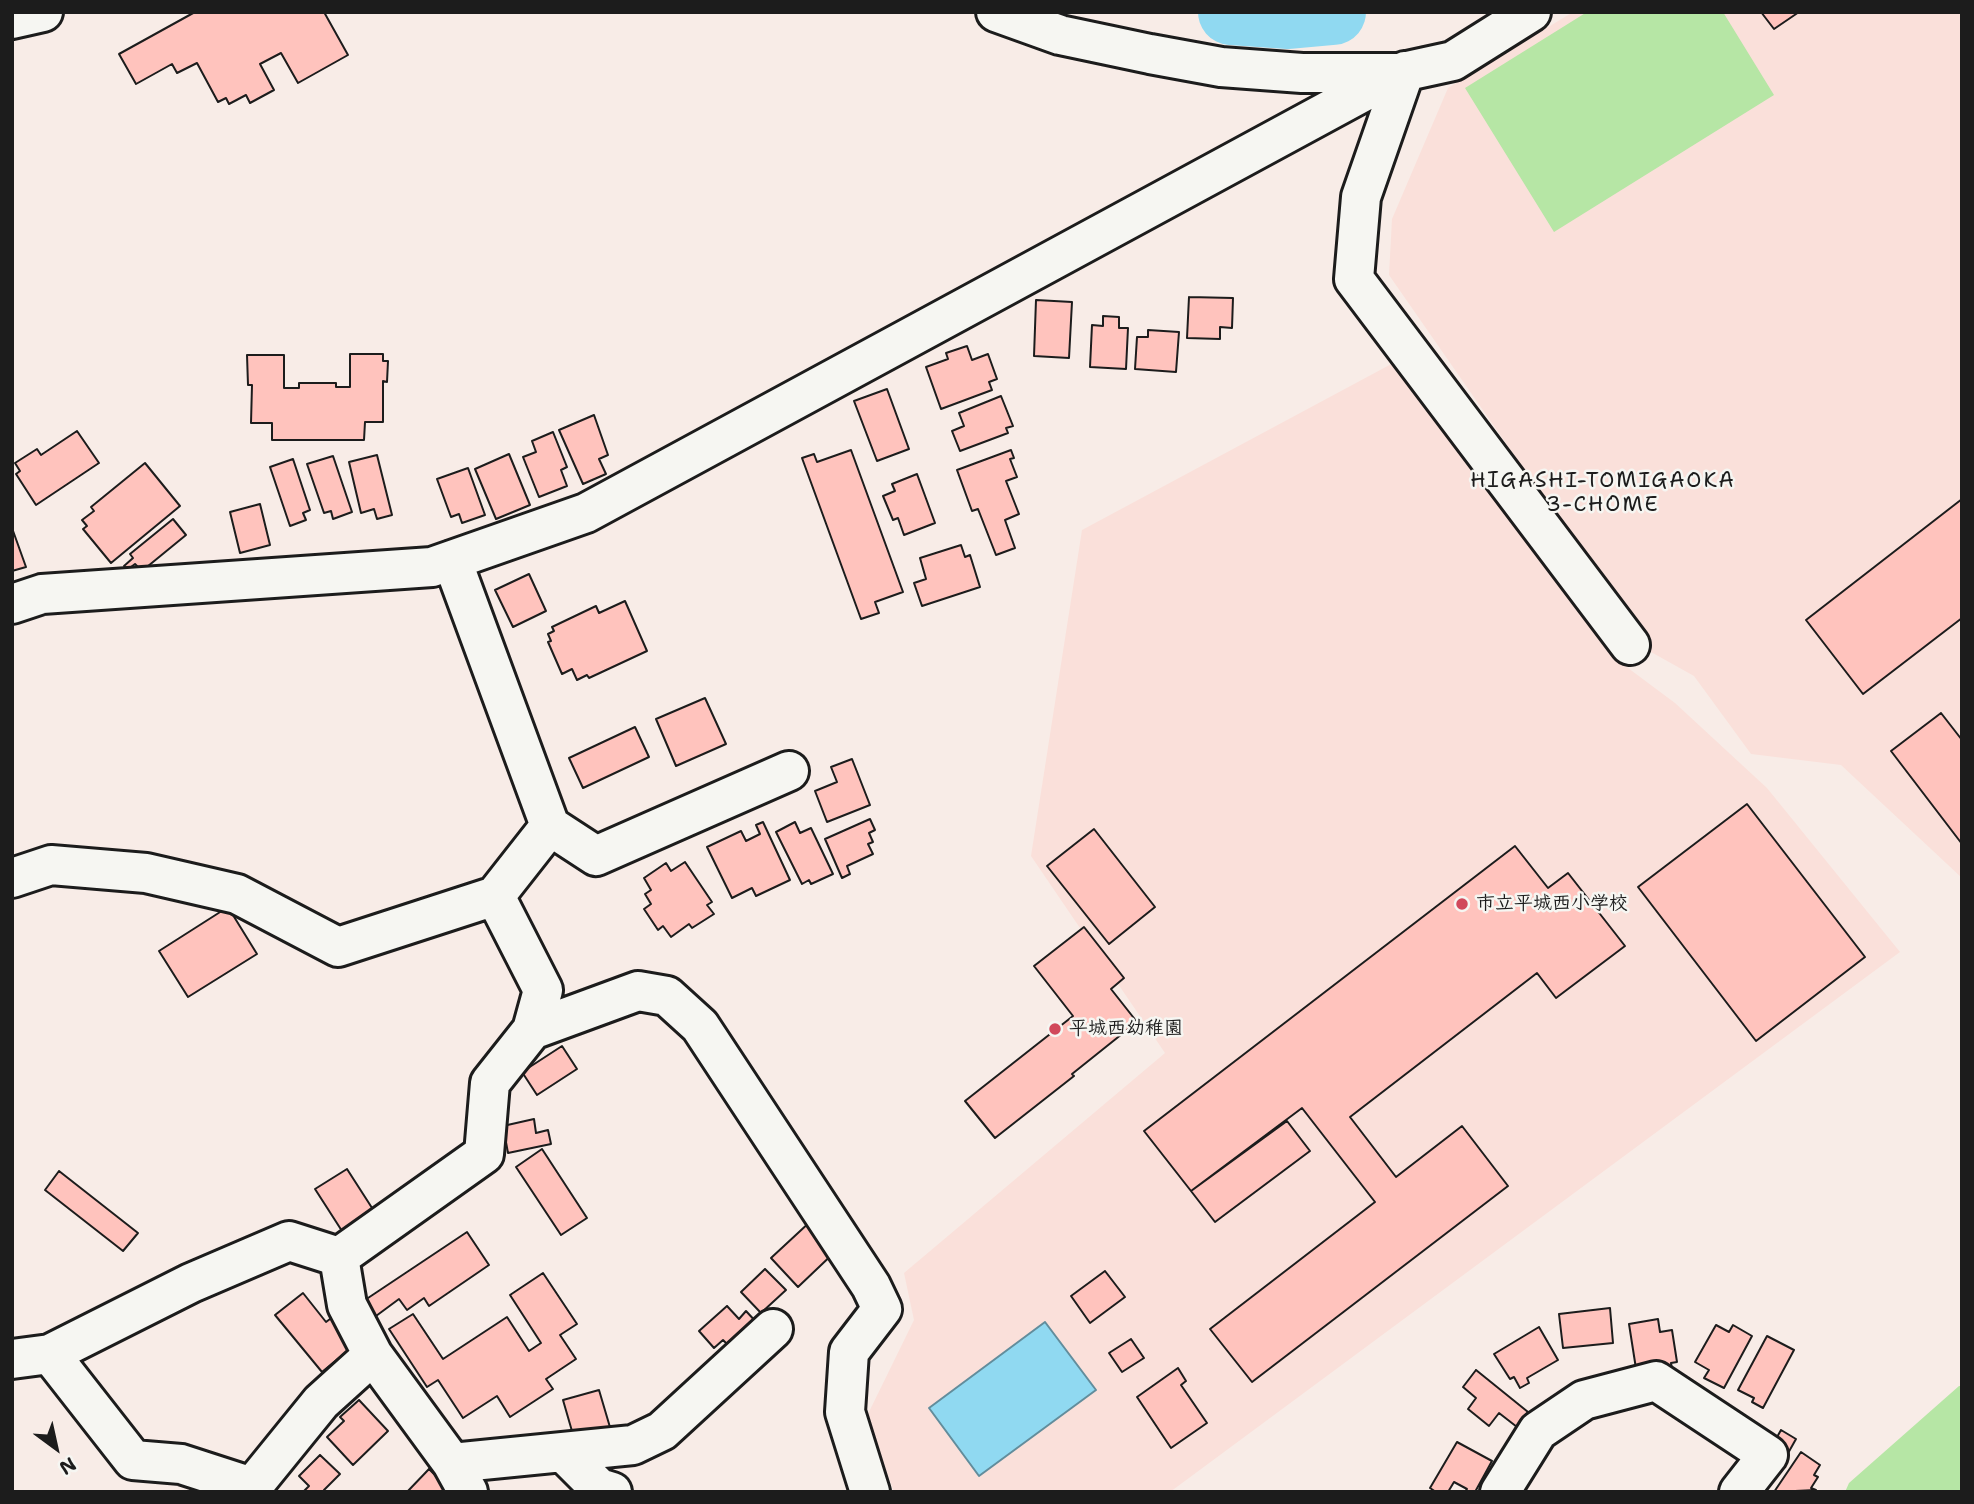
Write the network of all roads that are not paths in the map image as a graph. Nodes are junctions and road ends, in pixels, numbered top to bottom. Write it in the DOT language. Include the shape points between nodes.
graph roads {
  1 [pos="43,12"];
  2 [pos="996,12"];
  3 [pos="1516,16"];
  4 [pos="12,19"];
  5 [pos="1401,72"];
  6 [pos="452,560"];
  7 [pos="12,604"];
  8 [pos="1630,645"];
  9 [pos="789,771"];
  10 [pos="550,826"];
  11 [pos="12,878"];
  12 [pos="495,896"];
  13 [pos="532,1030"];
  14 [pos="340,1257"];
  15 [pos="773,1329"];
  16 [pos="50,1354"];
  17 [pos="373,1355"];
  18 [pos="12,1359"];
  19 [pos="564,1453"];
  20 [pos="460,1477"];
  21 [pos="252,1489"];
  22 [pos="612,1492"];
  23 [pos="870,1492"];
  24 [pos="1500,1492"];
  25 [pos="1739,1492"];
  1 -- 4 [label="street"];
  2 -- 5 [label="street" via="1060,35 1221,67 1302,74"];
  3 -- 5 [label="street" via="1453,61"];
  5 -- 6 [label="street" via="586,513"];
  5 -- 8 [label="street" via="1362,197 1354,279"];
  6 -- 7 [label="street" via="432,566 42,594"];
  6 -- 10 [label="street"];
  9 -- 10 [label="street" via="596,856"];
  10 -- 12 [label="street"];
  11 -- 12 [label="street" via="51,865 146,873 237,894 338,947"];
  12 -- 13 [label="street" via="542,990"];
  13 -- 14 [label="street" via="490,1083 484,1154"];
  13 -- 23 [label="street" via="638,991 667,996 700,1026 882,1309 849,1352 848,1364 845,1412"];
  14 -- 16 [label="street" via="289,1241 191,1283"];
  14 -- 17 [label="street" via="347,1305"];
  15 -- 19 [label="street" via="662,1431 633,1445"];
  16 -- 18 [label="street"];
  16 -- 21 [label="street" via="133,1460 181,1464"];
  17 -- 20 [label="street"];
  17 -- 21 [label="street" via="321,1402"];
  19 -- 20 [label="street"];
  19 -- 22 [label="street" via="599,1488"];
  24 -- 25 [label="street" via="1538,1432 1584,1400 1656,1381 1768,1455"];
}
